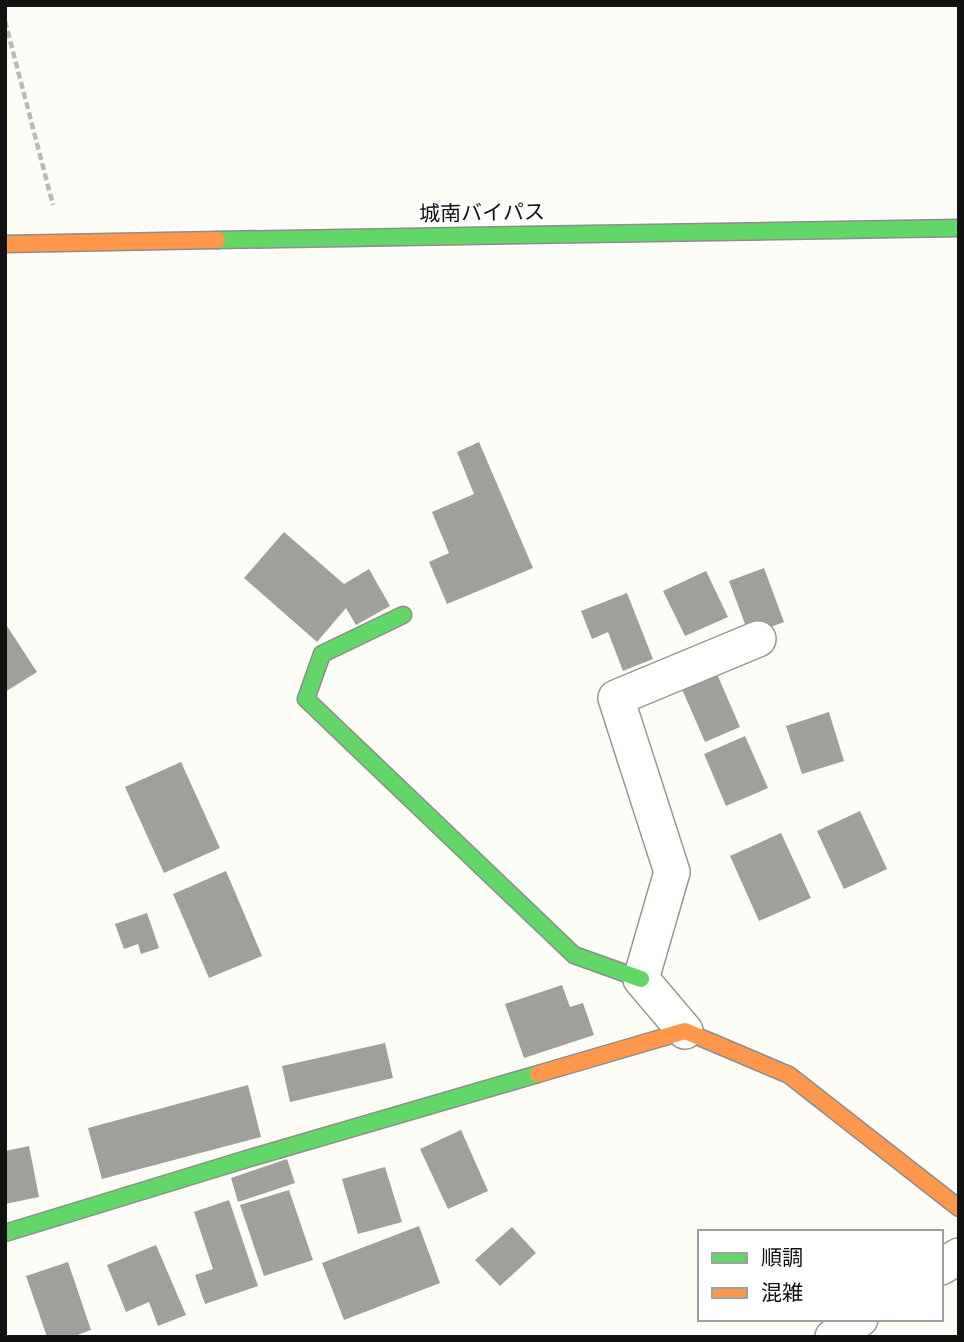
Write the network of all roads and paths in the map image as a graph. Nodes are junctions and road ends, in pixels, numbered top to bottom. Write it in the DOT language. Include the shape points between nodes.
graph roads {
  1 [pos="5,21"];
  2 [pos="959,228"];
  3 [pos="63,243"];
  4 [pos="5,244"];
  5 [pos="403,615"];
  6 [pos="758,639"];
  7 [pos="641,979"];
  8 [pos="685,1031"];
  9 [pos="959,1208"];
  10 [pos="5,1233"];
  11 [pos="959,1256"];
  12 [pos="943,1266"];
  13 [pos="857,1321"];
  14 [pos="833,1337"];
  1 -- 3 [label="path"];
  2 -- 3 [label="main road, 城南バイパス"];
  3 -- 4 [label="main road, 城南バイパス"];
  5 -- 7 [label="main road" via="322,654 306,699 574,955"];
  6 -- 7 [label="street" via="616,698 673,872"];
  7 -- 8 [label="street"];
  8 -- 9 [label="main road" via="789,1076"];
  8 -- 10 [label="main road"];
  11 -- 12 [label="street"];
  13 -- 14 [label="street"];
}
